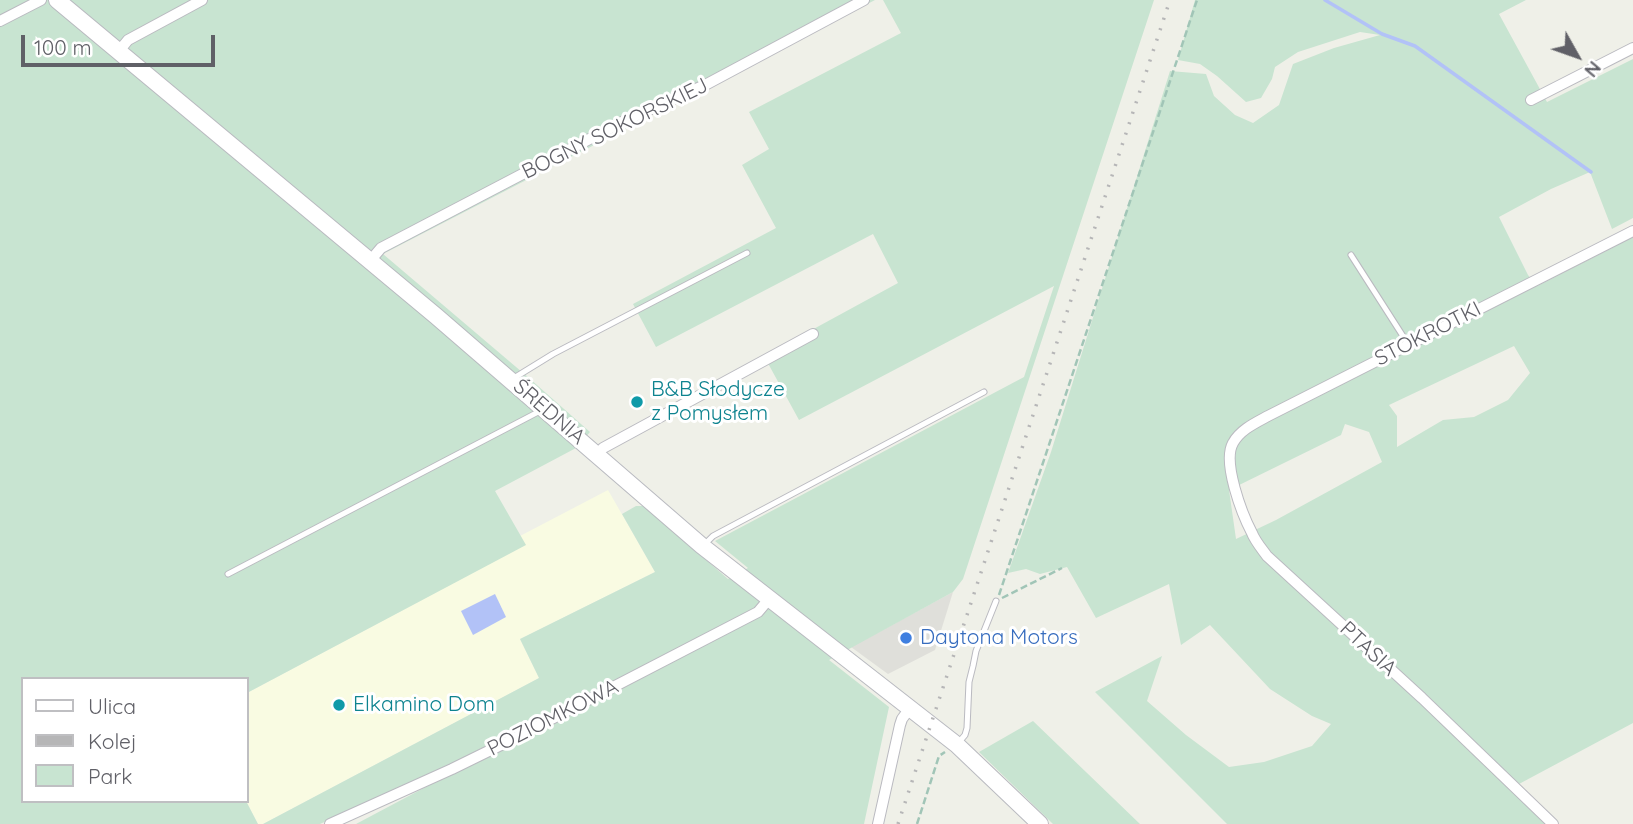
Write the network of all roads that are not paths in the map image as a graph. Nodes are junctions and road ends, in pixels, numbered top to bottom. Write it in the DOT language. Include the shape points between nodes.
graph roads {
  1 [pos="41,0"];
  2 [pos="57,0"];
  3 [pos="202,0"];
  4 [pos="864,0"];
  5 [pos="0,21"];
  6 [pos="1633,48"];
  7 [pos="119,51"];
  8 [pos="1531,100"];
  9 [pos="1633,231"];
  10 [pos="747,253"];
  11 [pos="1351,255"];
  12 [pos="370,261"];
  13 [pos="813,334"];
  14 [pos="1408,344"];
  15 [pos="512,380"];
  16 [pos="984,392"];
  17 [pos="544,408"];
  18 [pos="1230,447"];
  19 [pos="597,454"];
  20 [pos="702,546"];
  21 [pos="228,574"];
  22 [pos="769,599"];
  23 [pos="996,601"];
  24 [pos="910,708"];
  25 [pos="957,745"];
  26 [pos="330,824"];
  27 [pos="878,824"];
  28 [pos="1040,824"];
  29 [pos="1553,824"];
  1 -- 5 [label="street"];
  2 -- 7 [label="street, ŚREDNIA"];
  3 -- 7 [label="street" via="128,40"];
  4 -- 12 [label="street, BOGNY SOKORSKIEJ" via="381,248"];
  6 -- 8 [label="street"];
  7 -- 12 [label="street, ŚREDNIA"];
  9 -- 14 [label="street, STOKROTKI"];
  10 -- 15 [label="lane"];
  11 -- 14 [label="lane"];
  12 -- 15 [label="street, ŚREDNIA"];
  13 -- 19 [label="street"];
  14 -- 18 [label="street, STOKROTKI" via="1240,432"];
  15 -- 17 [label="street, ŚREDNIA"];
  16 -- 20 [label="lane" via="713,536"];
  17 -- 19 [label="street, ŚREDNIA"];
  17 -- 21 [label="lane"];
  18 -- 29 [label="street, PTASIA" via="1239,502 1252,535 1267,556"];
  19 -- 20 [label="street, ŚREDNIA"];
  20 -- 22 [label="street, ŚREDNIA"];
  22 -- 24 [label="street, ŚREDNIA"];
  22 -- 26 [label="street, POZIOMKOWA" via="758,612 507,742"];
  23 -- 25 [label="lane" via="976,651 967,728"];
  24 -- 25 [label="street, ŚREDNIA"];
  24 -- 27 [label="street" via="900,725"];
  25 -- 28 [label="street, ŚREDNIA"];
}
